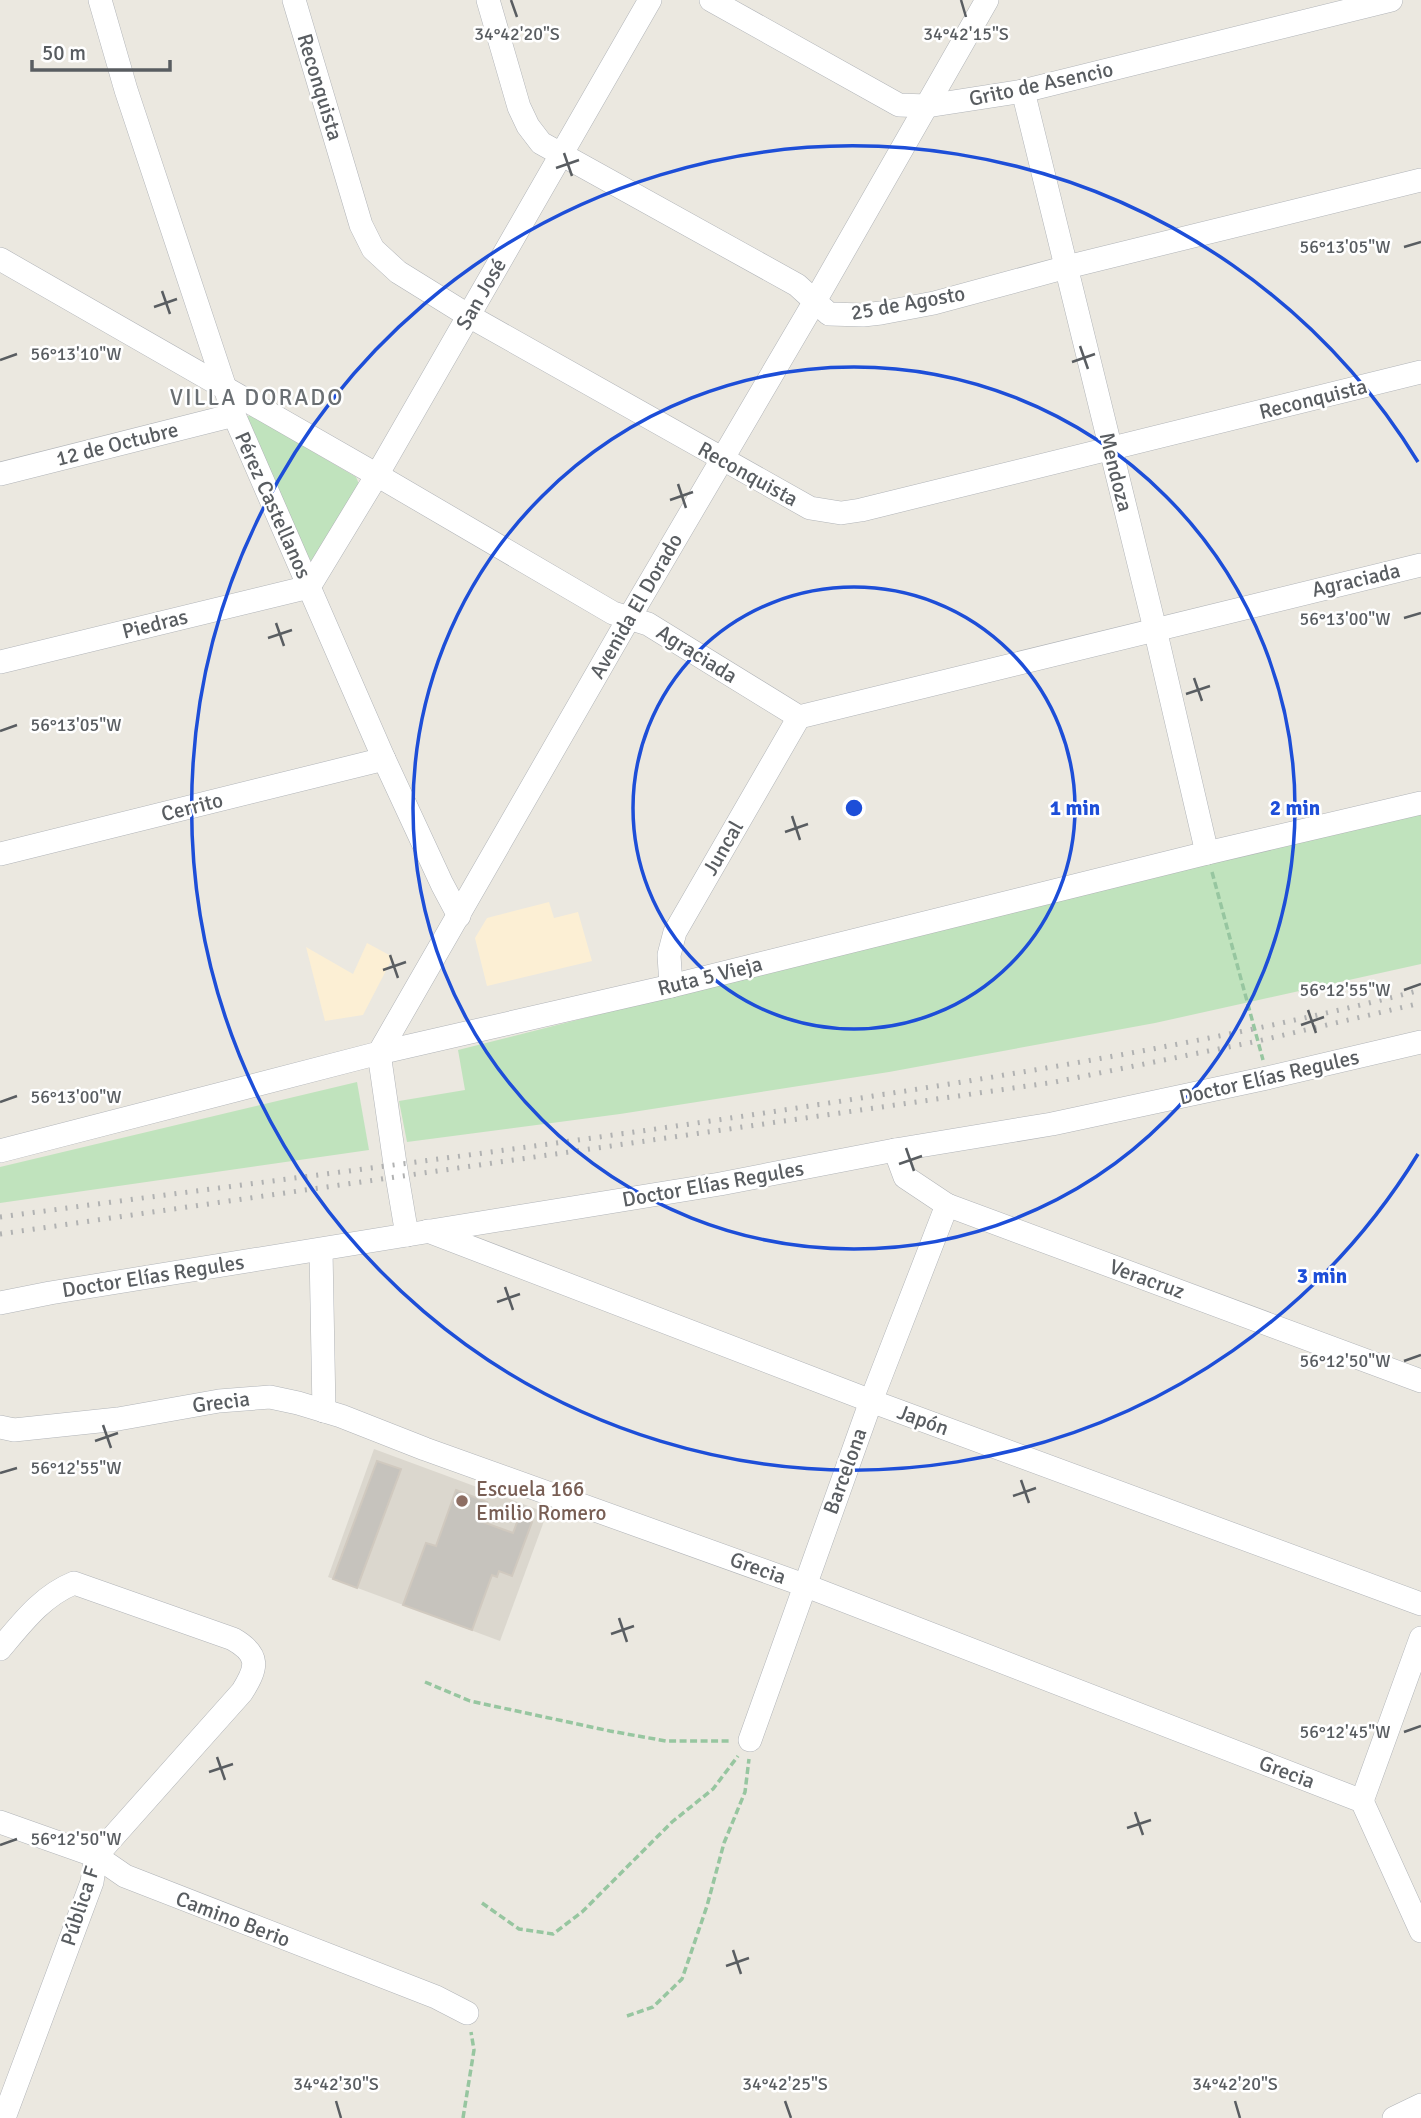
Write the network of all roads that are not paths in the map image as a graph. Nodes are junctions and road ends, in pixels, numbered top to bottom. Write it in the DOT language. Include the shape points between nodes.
graph roads {
  1 [pos="100,0"];
  2 [pos="294,0"];
  3 [pos="488,0"];
  4 [pos="650,0"];
  5 [pos="711,0"];
  6 [pos="987,0"];
  7 [pos="1391,0"];
  8 [pos="1023,91"];
  9 [pos="927,106"];
  10 [pos="562,155"];
  11 [pos="1421,180"];
  12 [pos="0,259"];
  13 [pos="1067,267"];
  14 [pos="815,301"];
  15 [pos="469,316"];
  16 [pos="1421,372"];
  17 [pos="225,388"];
  18 [pos="234,415"];
  19 [pos="1110,449"];
  20 [pos="721,460"];
  21 [pos="0,474"];
  22 [pos="377,475"];
  23 [pos="1421,565"];
  24 [pos="309,587"];
  25 [pos="629,618"];
  26 [pos="1155,629"];
  27 [pos="0,662"];
  28 [pos="799,717"];
  29 [pos="384,759"];
  30 [pos="1421,803"];
  31 [pos="1207,853"];
  32 [pos="0,854"];
  33 [pos="459,916"];
  34 [pos="671,986"];
  35 [pos="1421,1042"];
  36 [pos="379,1053"];
  37 [pos="895,1150"];
  38 [pos="0,1151"];
  39 [pos="947,1205"];
  40 [pos="417,1233"];
  41 [pos="321,1250"];
  42 [pos="0,1303"];
  43 [pos="1421,1381"];
  44 [pos="871,1401"];
  45 [pos="324,1411"];
  46 [pos="0,1427"];
  47 [pos="804,1585"];
  48 [pos="1421,1604"];
  49 [pos="1421,1638"];
  50 [pos="0,1649"];
  51 [pos="750,1740"];
  52 [pos="1362,1801"];
  53 [pos="0,1822"];
  54 [pos="96,1856"];
  55 [pos="1415,1904"];
  56 [pos="1421,1931"];
  57 [pos="467,2013"];
  58 [pos="1421,2105"];
  59 [pos="4,2118"];
  60 [pos="1394,2118"];
  1 -- 17 [label="street, Pérez Castellanos" via="125,90"];
  2 -- 15 [label="street, Reconquista" via="367,238 398,272"];
  3 -- 10 [label="street, 25 de Agosto" via="523,117 541,143"];
  4 -- 10 [label="street, San José"];
  5 -- 9 [label="street, Grito de Asencio" via="899,105"];
  6 -- 9 [label="street, Avenida El Dorado"];
  7 -- 8 [label="street, Grito de Asencio"];
  8 -- 9 [label="street, Grito de Asencio"];
  8 -- 13 [label="street, Mendoza"];
  9 -- 14 [label="street, Avenida El Dorado"];
  10 -- 14 [label="street, 25 de Agosto" via="797,285"];
  10 -- 15 [label="street, San José"];
  11 -- 13 [label="street, 25 de Agosto"];
  12 -- 17 [label="street, Agraciada"];
  13 -- 14 [label="street, 25 de Agosto" via="934,303 863,315 829,314"];
  13 -- 19 [label="street, Mendoza"];
  14 -- 20 [label="street, Avenida El Dorado"];
  15 -- 20 [label="street, Reconquista"];
  15 -- 22 [label="street, San José"];
  16 -- 19 [label="street, Reconquista"];
  17 -- 18 [label="street, Pérez Castellanos"];
  17 -- 22 [label="street, Agraciada"];
  18 -- 21 [label="street, 12 de Octubre"];
  18 -- 24 [label="street, Pérez Castellanos"];
  19 -- 20 [label="street, Reconquista" via="841,513 810,508"];
  19 -- 26 [label="street, Mendoza"];
  20 -- 25 [label="street, Avenida El Dorado"];
  22 -- 24 [label="street, San José"];
  22 -- 25 [label="street, Agraciada" via="613,613"];
  23 -- 26 [label="street, Agraciada"];
  24 -- 27 [label="street, Piedras"];
  24 -- 29 [label="street, Pérez Castellanos"];
  25 -- 28 [label="street, Agraciada" via="648,624"];
  25 -- 33 [label="street, Avenida El Dorado"];
  26 -- 28 [label="street, Agraciada"];
  26 -- 31 [label="street, Mendoza"];
  28 -- 34 [label="street, Juncal" via="675,932 669,955"];
  29 -- 32 [label="street, Cerrito"];
  29 -- 33 [label="street, Pérez Castellanos"];
  30 -- 31 [label="street, Ruta 5 Vieja"];
  31 -- 34 [label="street, Ruta 5 Vieja"];
  33 -- 36 [label="street, Avenida El Dorado"];
  34 -- 36 [label="street, Ruta 5 Vieja"];
  35 -- 37 [label="street, Doctor Elías Regules" via="1052,1124"];
  36 -- 38 [label="street, Ruta 5 Vieja"];
  36 -- 40 [label="street" via="395,1164"];
  37 -- 39 [label="street, Veracruz" via="905,1177"];
  37 -- 40 [label="street, Doctor Elías Regules" via="720,1184"];
  39 -- 43 [label="street, Veracruz"];
  39 -- 44 [label="street, Barcelona"];
  40 -- 41 [label="street, Doctor Elías Regules"];
  40 -- 44 [label="street, Japón"];
  41 -- 42 [label="street, Doctor Elías Regules"];
  41 -- 45 [label="street"];
  44 -- 47 [label="street, Barcelona"];
  44 -- 48 [label="street, Japón"];
  45 -- 46 [label="street, Grecia" via="270,1396 118,1419 14,1430"];
  45 -- 47 [label="street, Grecia"];
  47 -- 51 [label="street, Barcelona"];
  47 -- 52 [label="street, Grecia"];
  49 -- 52 [label="street"];
  50 -- 54 [label="street, Pública F" via="38,1605 74,1583 233,1639 246,1646 254,1658 253,1674 242,1692"];
  52 -- 55 [label="street"];
  53 -- 54 [label="street, Camino Berio"];
  54 -- 57 [label="street, Camino Berio" via="125,1877"];
  54 -- 59 [label="street, Pública F" via="92,1881"];
  55 -- 56 [label="street"];
  58 -- 60 [label="street"];
}
